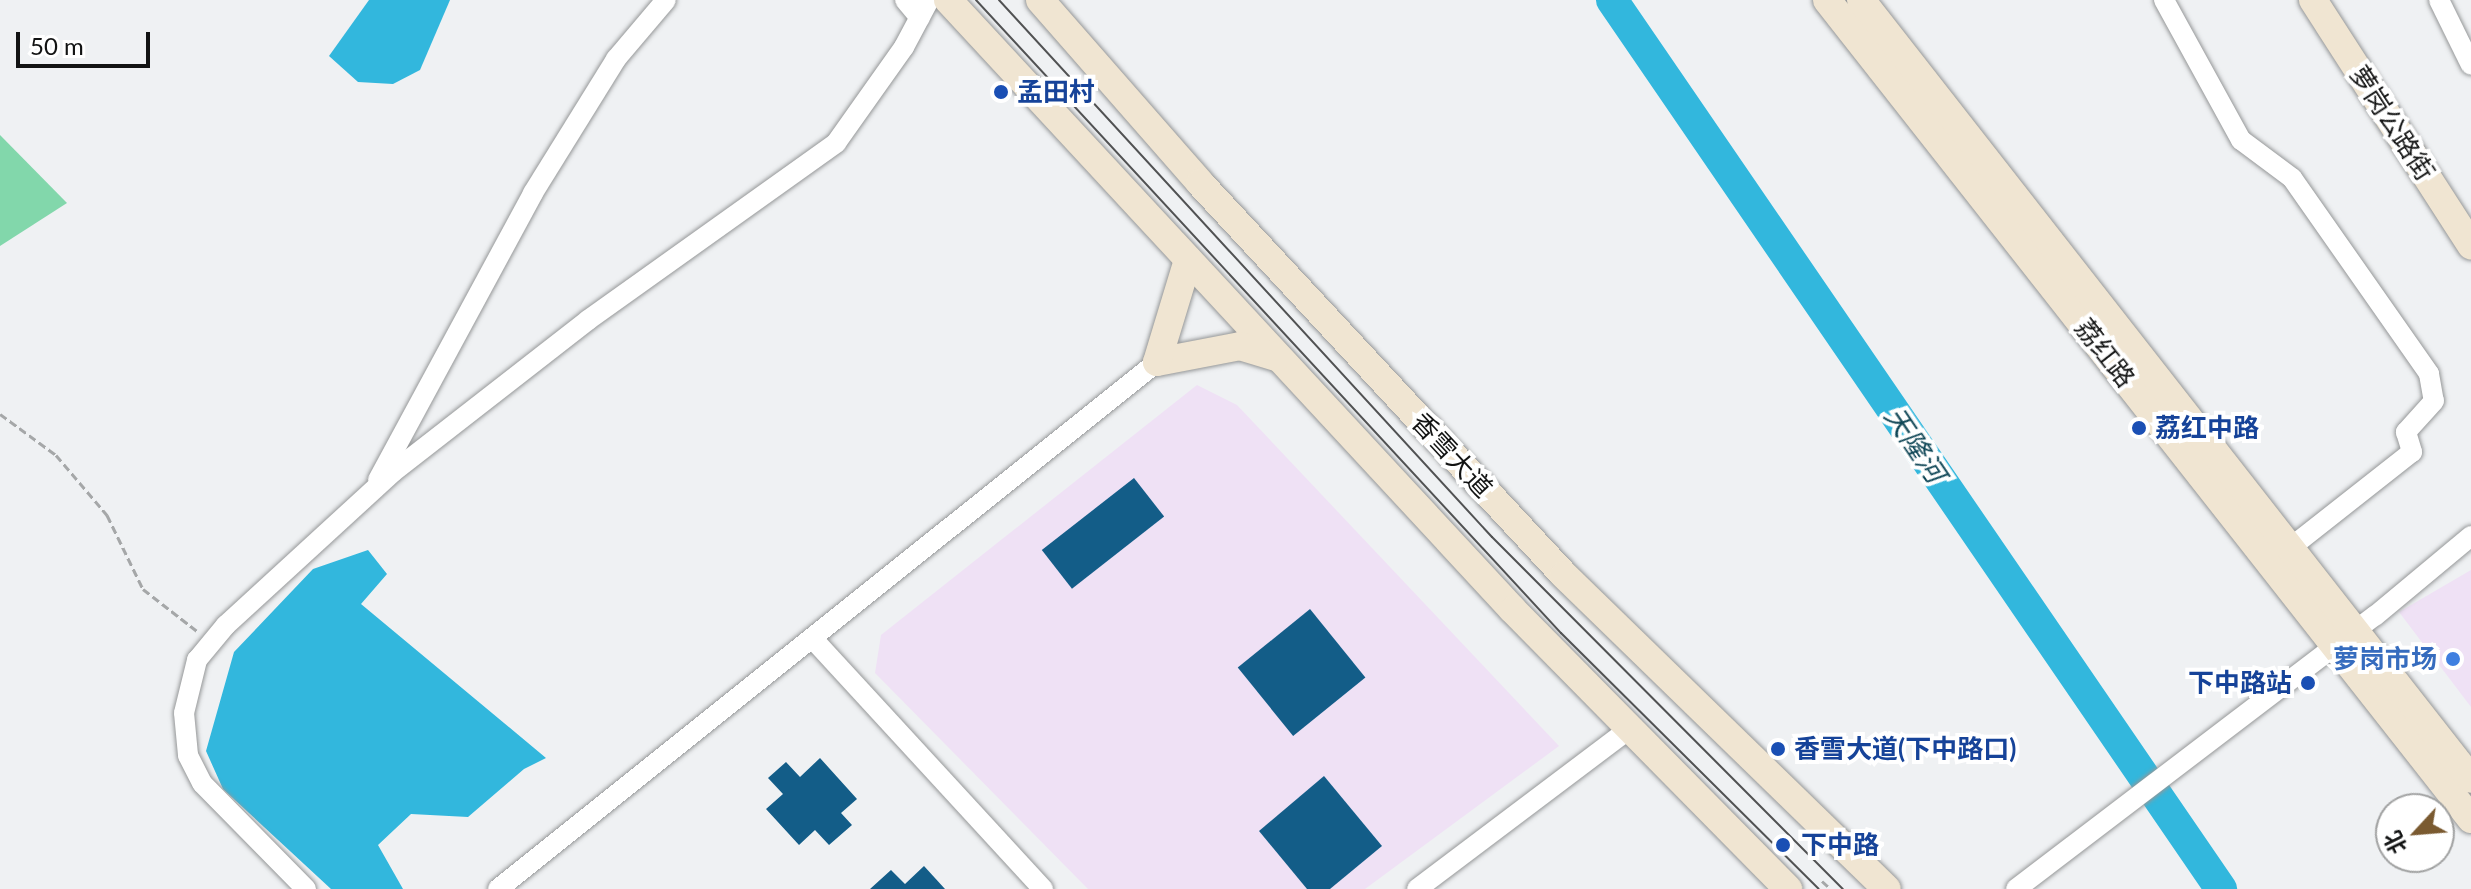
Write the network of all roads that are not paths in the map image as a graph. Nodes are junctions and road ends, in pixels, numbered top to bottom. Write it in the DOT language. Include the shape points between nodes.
graph roads {
  1 [pos="666,0"];
  2 [pos="905,0"];
  3 [pos="948,0"];
  4 [pos="1040,0"];
  5 [pos="1827,0"];
  6 [pos="1861,0"];
  7 [pos="2164,0"];
  8 [pos="2313,0"];
  9 [pos="2439,0"];
  10 [pos="925,9"];
  11 [pos="2471,65"];
  12 [pos="2471,245"];
  13 [pos="1188,260"];
  14 [pos="1276,357"];
  15 [pos="1157,362"];
  16 [pos="373,491"];
  17 [pos="2471,536"];
  18 [pos="2290,548"];
  19 [pos="2345,638"];
  20 [pos="813,639"];
  21 [pos="1628,730"];
  22 [pos="2471,779"];
  23 [pos="2471,819"];
  24 [pos="306,889"];
  25 [pos="498,889"];
  26 [pos="1043,889"];
  27 [pos="1417,889"];
  28 [pos="1788,889"];
  29 [pos="1887,889"];
  30 [pos="2016,889"];
  1 -- 16 [label="street" via="616,59 533,193 442,354"];
  2 -- 10 [label="street"];
  3 -- 13 [label="main road"];
  4 -- 29 [label="main road, 香雪大道" via="1200,183 1510,518 1633,647"];
  5 -- 19 [label="main road, 荔红路"];
  6 -- 18 [label="main road, 荔红路"];
  7 -- 18 [label="street" via="2241,140 2292,178 2429,374 2434,401 2406,432 2412,452"];
  8 -- 12 [label="main road, 萝岗公路街"];
  9 -- 11 [label="street"];
  10 -- 16 [label="street" via="836,143 588,320"];
  13 -- 14 [label="main road"];
  13 -- 15 [label="main road"];
  14 -- 15 [label="main road" via="1240,346"];
  14 -- 21 [label="main road"];
  15 -- 20 [label="street"];
  16 -- 24 [label="street" via="226,625 197,660 184,713 188,755 202,783"];
  17 -- 19 [label="street"];
  18 -- 19 [label="main road, 荔红路"];
  19 -- 22 [label="main road, 荔红路"];
  19 -- 23 [label="main road, 荔红路"];
  19 -- 30 [label="street"];
  20 -- 25 [label="street"];
  20 -- 26 [label="street"];
  21 -- 27 [label="street"];
  21 -- 28 [label="main road"];
}
